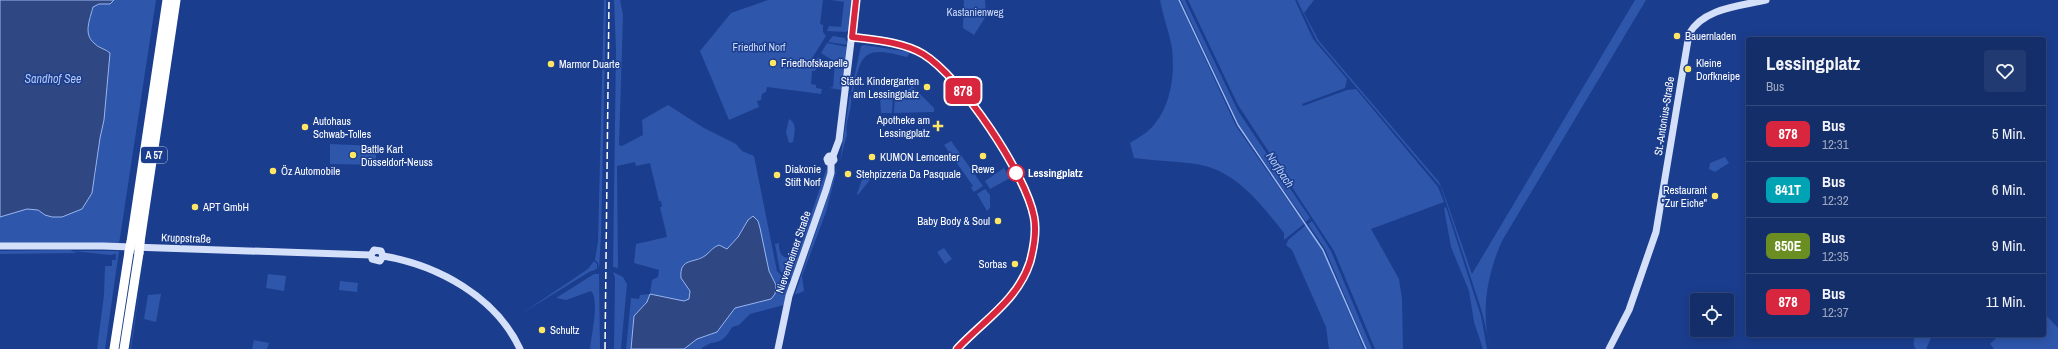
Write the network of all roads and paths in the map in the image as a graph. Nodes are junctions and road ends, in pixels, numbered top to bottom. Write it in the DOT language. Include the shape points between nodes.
graph roads {
  1 [pos="161,0"];
  2 [pos="167,0"];
  3 [pos="176,0"];
  4 [pos="856,0"];
  5 [pos="1766,0"];
  6 [pos="161,40"];
  7 [pos="0,246"];
  8 [pos="114,349"];
  9 [pos="124,349"];
  10 [pos="520,349"];
  11 [pos="778,349"];
  12 [pos="1608,349"];
  1 -- 6 [label="highway" via="158,25"];
  2 -- 6 [label="highway, A 57"];
  3 -- 9 [label="highway, A 57, bridge"];
  4 -- 11 [label="street, Nievenheimer Straße" via="837,147 826,190 789,296"];
  5 -- 12 [label="street, St.-Antonius-Straße" via="1711,14 1701,20 1690,34 1656,232 1638,285 1622,324"];
  6 -- 8 [label="highway, A 57, bridge"];
  7 -- 10 [label="street, Kruppstraße" via="97,246 371,255 378,249 383,256 414,263 433,271 479,298 505,322"];
}
